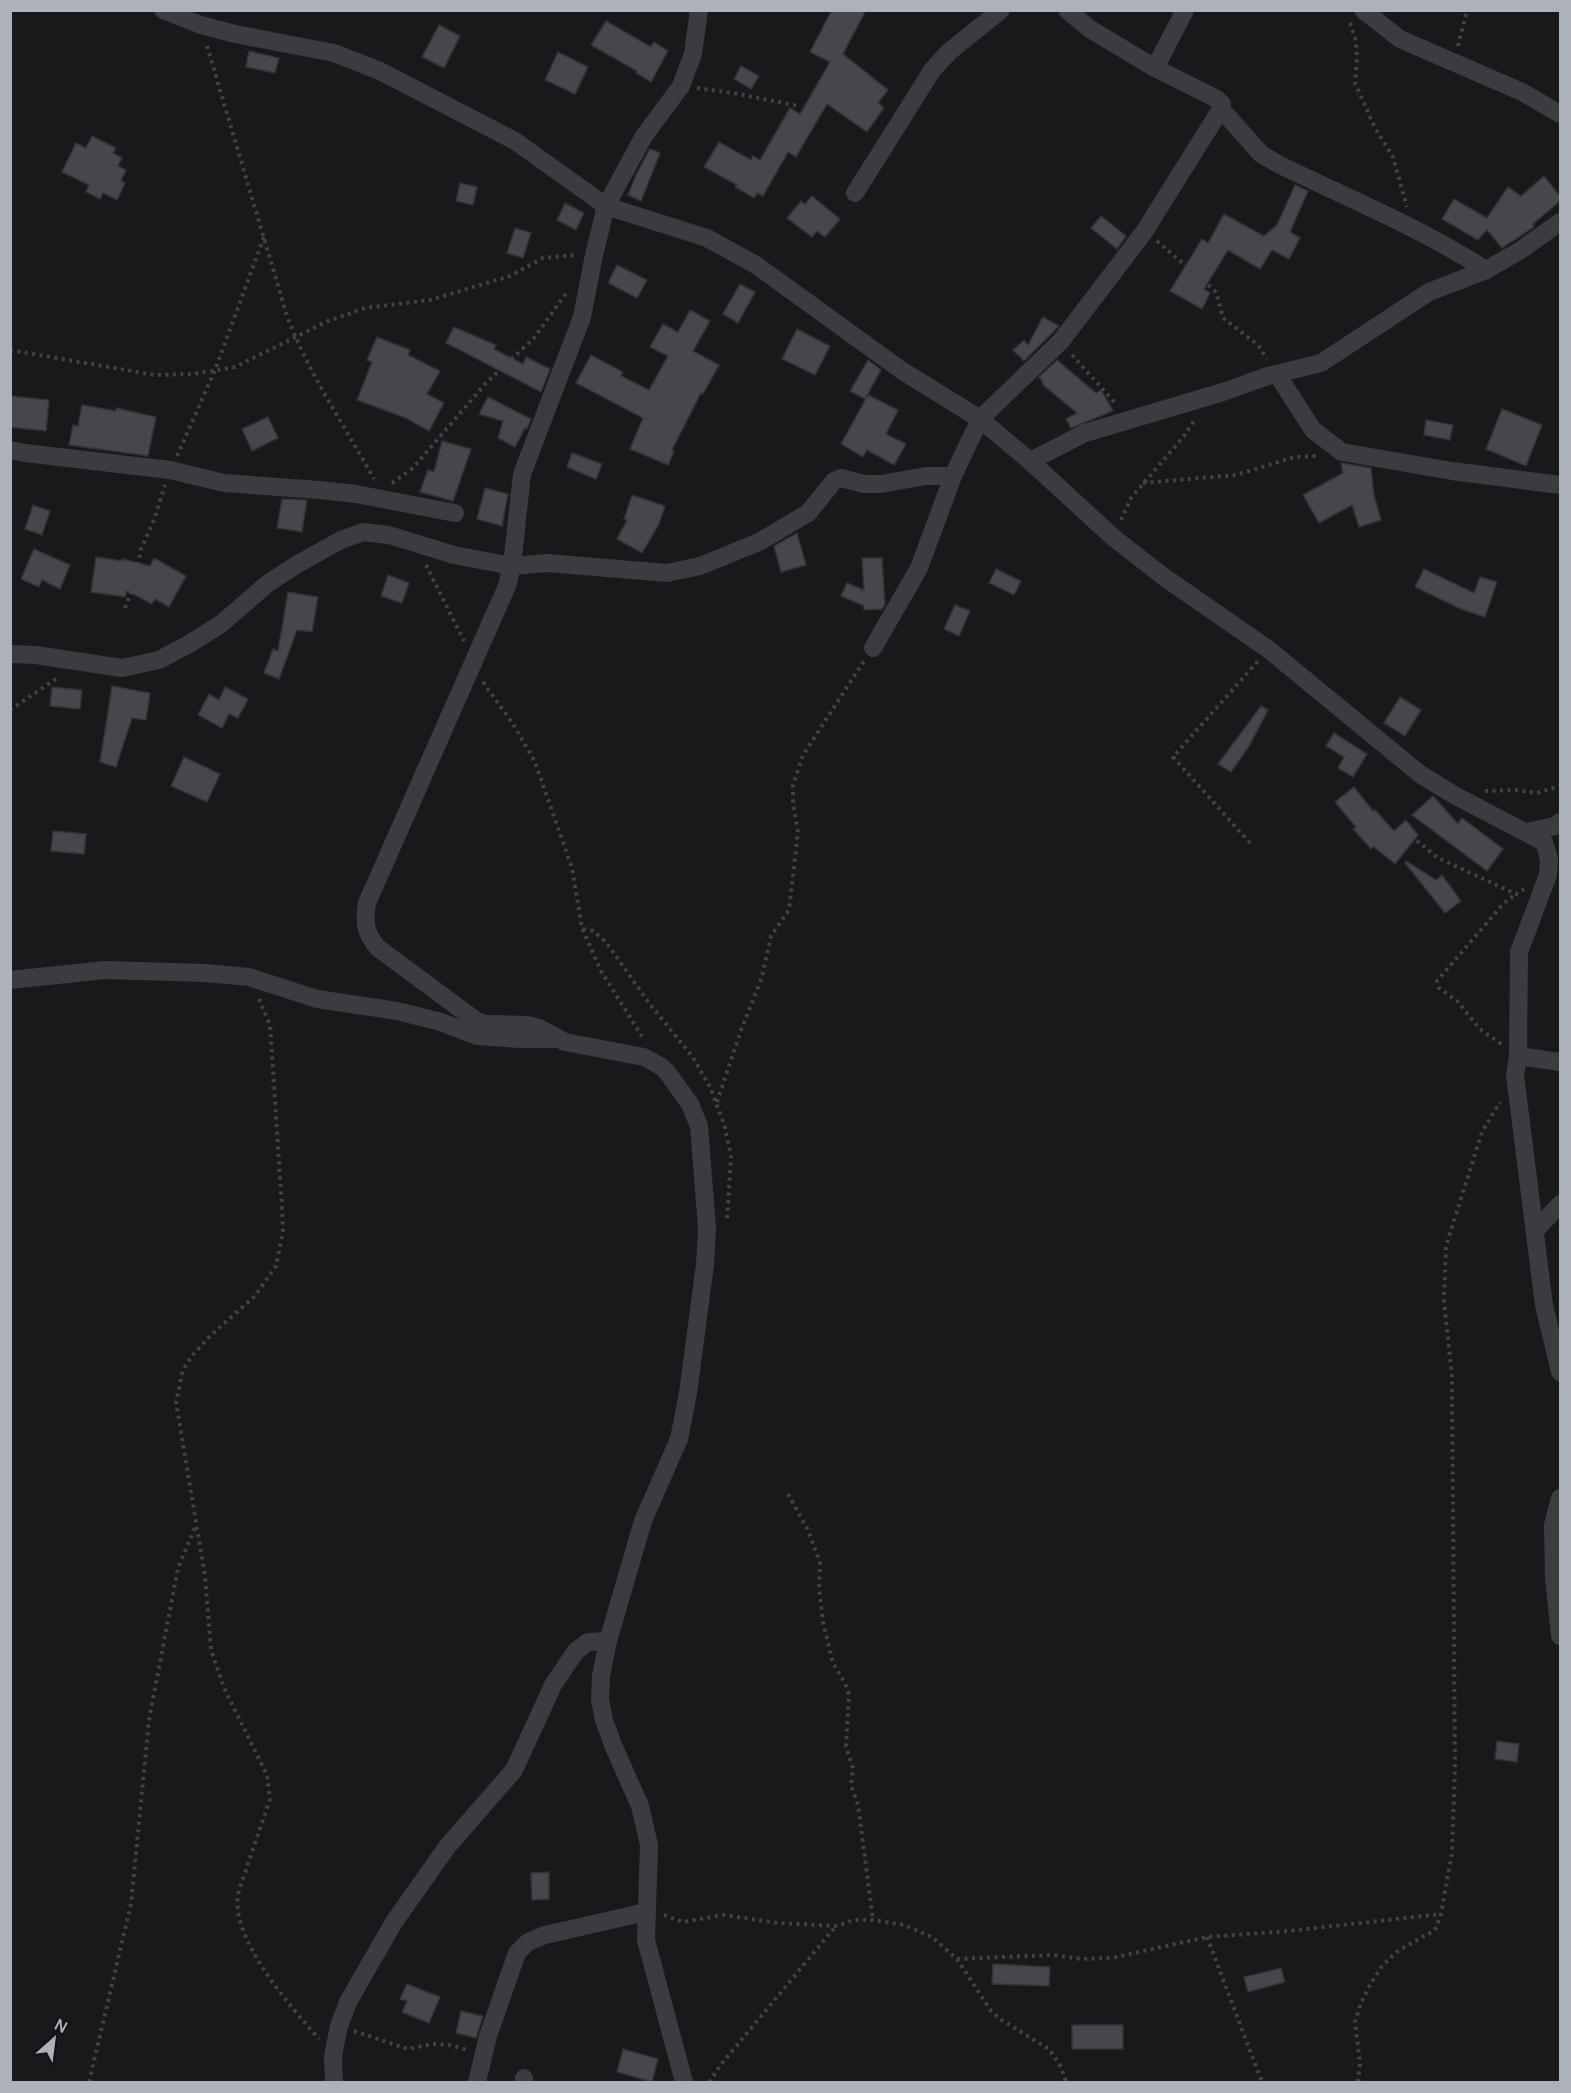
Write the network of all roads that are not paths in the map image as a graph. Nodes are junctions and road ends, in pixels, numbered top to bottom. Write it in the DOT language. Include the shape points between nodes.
graph roads {
  1 [pos="163,10"];
  2 [pos="699,10"];
  3 [pos="1001,10"];
  4 [pos="1067,10"];
  5 [pos="1185,10"];
  6 [pos="1356,13"];
  7 [pos="1155,68"];
  8 [pos="1221,110"];
  9 [pos="1560,114"];
  10 [pos="855,193"];
  11 [pos="606,206"];
  12 [pos="1560,222"];
  13 [pos="1486,270"];
  14 [pos="1277,374"];
  15 [pos="980,419"];
  16 [pos="10,450"];
  17 [pos="1030,461"];
  18 [pos="953,476"];
  19 [pos="1560,485"];
  20 [pos="455,513"];
  21 [pos="512,567"];
  22 [pos="873,648"];
  23 [pos="10,654"];
  24 [pos="1560,822"];
  25 [pos="1526,832"];
  26 [pos="1552,844"];
  27 [pos="10,980"];
  28 [pos="558,1038"];
  29 [pos="1518,1056"];
  30 [pos="1560,1062"];
  31 [pos="1560,1204"];
  32 [pos="1535,1231"];
  33 [pos="1560,1372"];
  34 [pos="1560,1498"];
  35 [pos="1557,1532"];
  36 [pos="1560,1636"];
  37 [pos="608,1641"];
  38 [pos="646,1912"];
  39 [pos="334,2082"];
  40 [pos="477,2082"];
  41 [pos="684,2082"];
  1 -- 11 [label="street" via="201,25 334,53 380,71 515,141"];
  2 -- 11 [label="street" via="693,54 681,86 645,136"];
  3 -- 10 [label="street" via="933,69"];
  4 -- 7 [label="street" via="1090,29"];
  5 -- 7 [label="street"];
  6 -- 9 [label="street" via="1400,39 1522,92"];
  7 -- 8 [label="street" via="1218,99"];
  8 -- 13 [label="street" via="1261,154 1412,226"];
  8 -- 15 [label="street" via="1144,232 1061,341"];
  11 -- 15 [label="street" via="707,238 734,252 901,369"];
  11 -- 21 [label="street" via="582,318 522,474"];
  12 -- 13 [label="street"];
  13 -- 14 [label="street" via="1429,292 1321,363"];
  14 -- 17 [label="street" via="1085,433"];
  14 -- 19 [label="street" via="1313,429 1342,452"];
  15 -- 17 [label="street"];
  15 -- 18 [label="street"];
  16 -- 20 [label="street" via="170,470 224,483 382,495"];
  17 -- 25 [label="street" via="1114,538 1268,649 1420,774"];
  18 -- 21 [label="street" via="881,484 841,478 834,481 808,513 759,542 700,566 668,573 547,563"];
  18 -- 22 [label="street" via="919,568"];
  21 -- 23 [label="street" via="389,535 363,532 296,565 221,624 159,660 122,668"];
  21 -- 28 [label="street" via="367,903 366,931 378,948 471,1018 485,1024 527,1025"];
  24 -- 25 [label="street"];
  25 -- 26 [label="street"];
  26 -- 29 [label="street" via="1548,875 1519,952"];
  27 -- 28 [label="street" via="105,970 249,977 317,999 441,1022 477,1036"];
  28 -- 37 [label="street" via="644,1057 662,1066 690,1104 699,1126 707,1218 705,1265 679,1439 643,1521"];
  29 -- 30 [label="street"];
  29 -- 32 [label="street" via="1515,1075"];
  31 -- 32 [label="street"];
  32 -- 33 [label="street" via="1544,1305"];
  34 -- 35 [label="street"];
  35 -- 36 [label="street" via="1554,1578"];
  37 -- 38 [label="street" via="600,1700 613,1745 640,1806 650,1845"];
  37 -- 39 [label="street" via="588,1642 576,1651 553,1685 514,1770 447,1847 394,1922 348,2002 333,2056"];
  38 -- 40 [label="street" via="545,1935 528,1942 517,1953"];
  38 -- 41 [label="street" via="646,1940"];
}
